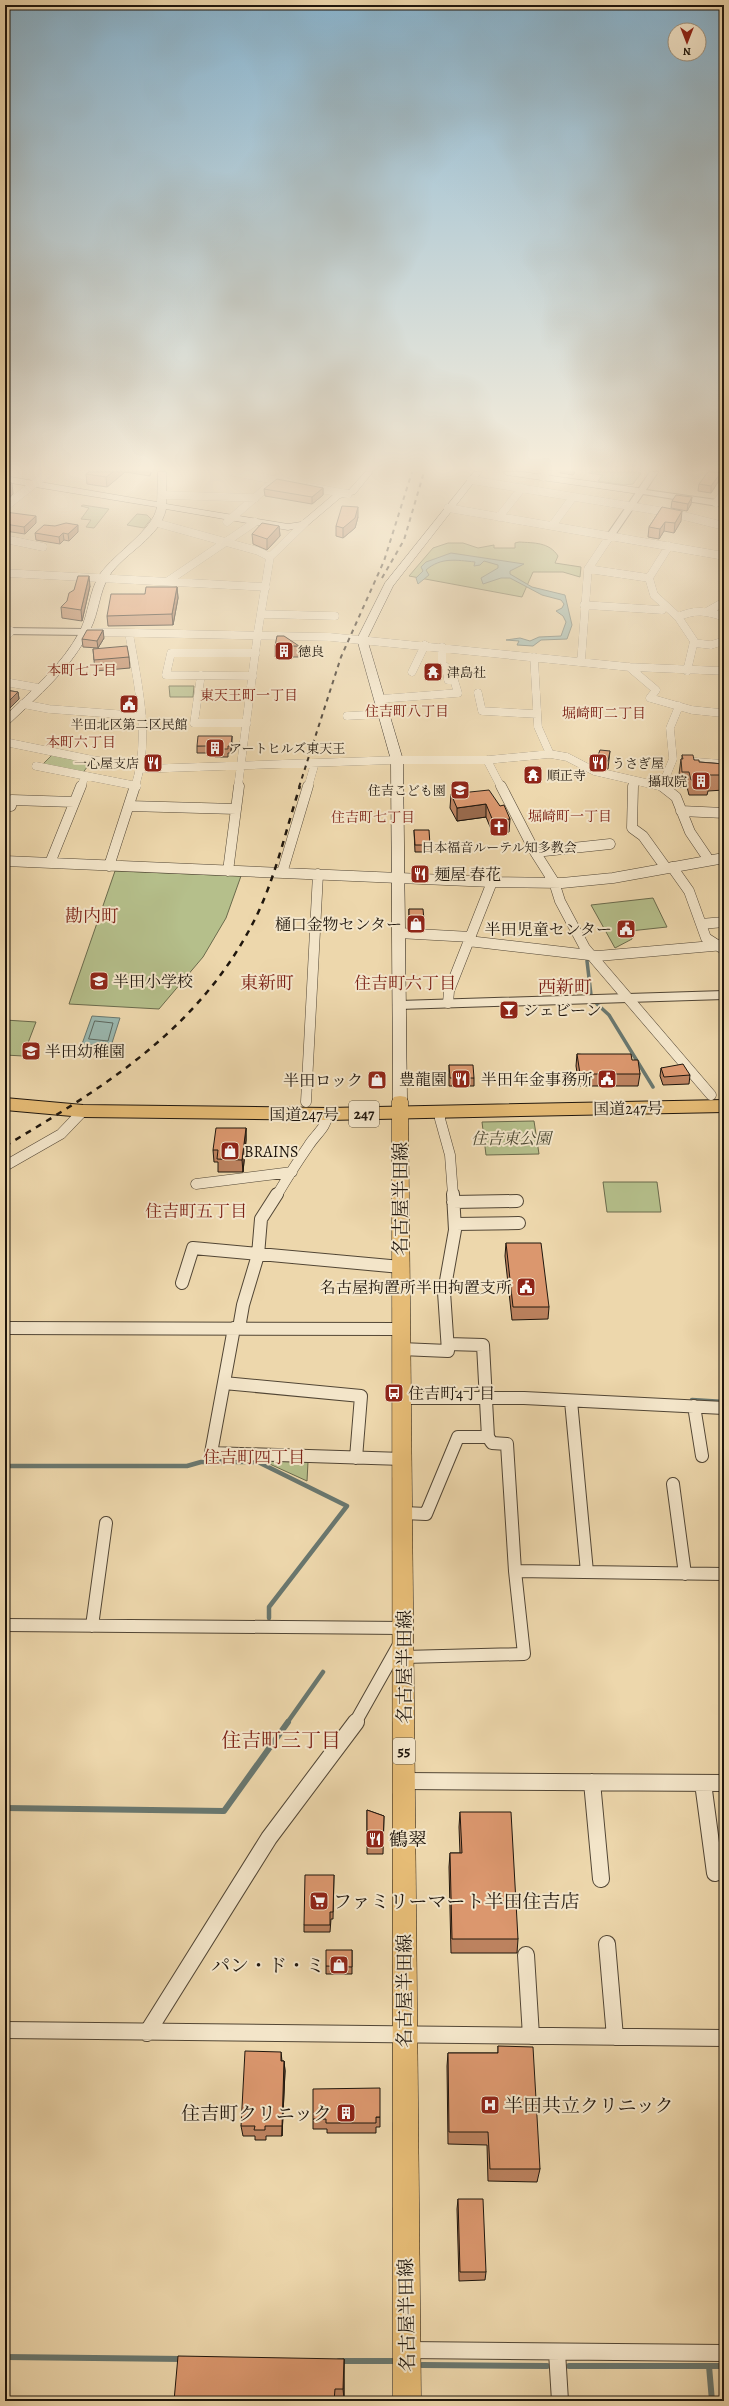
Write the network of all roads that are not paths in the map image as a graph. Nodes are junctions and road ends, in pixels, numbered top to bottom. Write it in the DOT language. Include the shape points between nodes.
graph roads {
  1 [pos="101,584"];
  2 [pos="222,584"];
  3 [pos="389,584"];
  4 [pos="586,584"];
  5 [pos="651,584"];
  6 [pos="266,587"];
  7 [pos="724,602"];
  8 [pos="584,605"];
  9 [pos="662,610"];
  10 [pos="708,611"];
  11 [pos="261,614"];
  12 [pos="335,616"];
  13 [pos="678,617"];
  14 [pos="724,617"];
  15 [pos="85,632"];
  16 [pos="7,633"];
  17 [pos="129,633"];
  18 [pos="258,634"];
  19 [pos="362,639"];
  20 [pos="724,642"];
  21 [pos="694,643"];
  22 [pos="425,645"];
  23 [pos="442,647"];
  24 [pos="256,653"];
  25 [pos="534,657"];
  26 [pos="581,662"];
  27 [pos="629,667"];
  28 [pos="687,670"];
  29 [pos="724,671"];
  30 [pos="412,672"];
  31 [pos="201,675"];
  32 [pos="253,676"];
  33 [pos="5,682"];
  34 [pos="39,688"];
  35 [pos="478,693"];
  36 [pos="198,696"];
  37 [pos="250,697"];
  38 [pos="380,699"];
  39 [pos="23,704"];
  40 [pos="679,706"];
  41 [pos="384,714"];
  42 [pos="537,714"];
  43 [pos="142,716"];
  44 [pos="347,716"];
  45 [pos="724,717"];
  46 [pos="5,722"];
  47 [pos="247,723"];
  48 [pos="5,742"];
  49 [pos="52,751"];
  50 [pos="550,754"];
  51 [pos="397,760"];
  52 [pos="487,760"];
  53 [pos="673,760"];
  54 [pos="315,763"];
  55 [pos="724,764"];
  56 [pos="242,765"];
  57 [pos="141,768"];
  58 [pos="85,776"];
  59 [pos="634,785"];
  60 [pos="137,786"];
  61 [pos="664,788"];
  62 [pos="74,802"];
  63 [pos="5,805"];
  64 [pos="129,806"];
  65 [pos="236,809"];
  66 [pos="681,811"];
  67 [pos="724,813"];
  68 [pos="610,844"];
  69 [pos="535,852"];
  70 [pos="724,858"];
  71 [pos="709,860"];
  72 [pos="5,861"];
  73 [pos="50,863"];
  74 [pos="109,866"];
  75 [pos="669,867"];
  76 [pos="228,871"];
  77 [pos="282,873"];
  78 [pos="318,874"];
  79 [pos="398,878"];
  80 [pos="492,882"];
  81 [pos="554,882"];
  82 [pos="724,922"];
  83 [pos="701,924"];
  84 [pos="398,933"];
  85 [pos="469,939"];
  86 [pos="722,947"];
  87 [pos="590,956"];
  88 [pos="724,995"];
  89 [pos="625,998"];
  90 [pos="448,1003"];
  91 [pos="399,1005"];
  92 [pos="5,1093"];
  93 [pos="717,1095"];
  94 [pos="306,1102"];
  95 [pos="5,1104"];
  96 [pos="724,1106"];
  97 [pos="400,1107"];
  98 [pos="83,1111"];
  99 [pos="440,1111"];
  100 [pos="328,1114"];
  101 [pos="5,1166"];
  102 [pos="292,1172"];
  103 [pos="196,1184"];
  104 [pos="517,1201"];
  105 [pos="453,1202"];
  106 [pos="519,1223"];
  107 [pos="455,1224"];
  108 [pos="258,1255"];
  109 [pos="400,1267"];
  110 [pos="182,1283"];
  111 [pos="5,1328"];
  112 [pos="237,1328"];
  113 [pos="401,1339"];
  114 [pos="448,1344"];
  115 [pos="224,1383"];
  116 [pos="403,1398"];
  117 [pos="486,1399"];
  118 [pos="571,1401"];
  119 [pos="694,1406"];
  120 [pos="724,1408"];
  121 [pos="488,1437"];
  122 [pos="702,1456"];
  123 [pos="356,1458"];
  124 [pos="403,1459"];
  125 [pos="673,1484"];
  126 [pos="404,1513"];
  127 [pos="106,1523"];
  128 [pos="515,1571"];
  129 [pos="586,1572"];
  130 [pos="685,1574"];
  131 [pos="724,1574"];
  132 [pos="5,1625"];
  133 [pos="92,1626"];
  134 [pos="404,1640"];
  135 [pos="404,1781"];
  136 [pos="592,1782"];
  137 [pos="703,1783"];
  138 [pos="724,1783"];
  139 [pos="715,1873"];
  140 [pos="601,1879"];
  141 [pos="607,1944"];
  142 [pos="526,1955"];
  143 [pos="5,2030"];
  144 [pos="146,2033"];
  145 [pos="404,2034"];
  146 [pos="531,2036"];
  147 [pos="615,2037"];
  148 [pos="724,2038"];
  149 [pos="407,2350"];
  150 [pos="557,2352"];
  151 [pos="724,2353"];
  152 [pos="407,2401"];
  153 [pos="560,2401"];
  1 -- 15 [label="main road"];
  2 -- 6 [label="street"];
  3 -- 19 [label="main road"];
  4 -- 8 [label="street"];
  5 -- 13 [label="street" via="654,595"];
  6 -- 11 [label="street"];
  7 -- 10 [label="street"];
  8 -- 9 [label="street"];
  8 -- 26 [label="street"];
  10 -- 13 [label="street" via="688,611"];
  10 -- 14 [label="street"];
  11 -- 12 [label="street"];
  11 -- 18 [label="street"];
  13 -- 21 [label="street" via="688,629"];
  15 -- 16 [label="street"];
  15 -- 17 [label="street"];
  15 -- 34 [label="main road" via="64,662"];
  17 -- 18 [label="street"];
  17 -- 43 [label="street"];
  18 -- 19 [label="street"];
  18 -- 24 [label="street"];
  19 -- 22 [label="street"];
  19 -- 38 [label="main road"];
  20 -- 21 [label="street" via="706,645"];
  21 -- 28 [label="street"];
  22 -- 23 [label="street"];
  22 -- 30 [label="street"];
  23 -- 25 [label="street"];
  23 -- 38 [label="street" via="442,664 446,667 448,680 454,680 456,683 458,693"];
  24 -- 31 [label="street" via="171,653 166,675"];
  24 -- 32 [label="street"];
  25 -- 26 [label="street"];
  25 -- 42 [label="street"];
  26 -- 27 [label="street"];
  27 -- 28 [label="street"];
  27 -- 40 [label="street" via="656,690 650,698"];
  28 -- 29 [label="street"];
  31 -- 32 [label="street"];
  31 -- 36 [label="street"];
  32 -- 37 [label="street"];
  33 -- 34 [label="street"];
  34 -- 39 [label="main road"];
  35 -- 42 [label="street" via="482,711"];
  36 -- 37 [label="street"];
  36 -- 47 [label="street" via="194,723"];
  37 -- 47 [label="street"];
  38 -- 41 [label="main road"];
  39 -- 43 [label="street" via="49,709"];
  39 -- 46 [label="main road"];
  40 -- 45 [label="street" via="721,713"];
  40 -- 53 [label="street" via="668,727"];
  41 -- 44 [label="street"];
  41 -- 51 [label="main road"];
  42 -- 50 [label="street" via="540,733"];
  43 -- 57 [label="street"];
  47 -- 56 [label="street"];
  48 -- 49 [label="street"];
  49 -- 57 [label="street"];
  49 -- 58 [label="street" via="36,766"];
  50 -- 52 [label="street"];
  50 -- 59 [label="street" via="567,757 594,771"];
  51 -- 52 [label="street"];
  51 -- 54 [label="street"];
  51 -- 79 [label="main road"];
  52 -- 69 [label="street"];
  53 -- 55 [label="street"];
  53 -- 61 [label="street"];
  54 -- 56 [label="street"];
  54 -- 77 [label="street"];
  56 -- 57 [label="street"];
  56 -- 65 [label="street"];
  57 -- 60 [label="street"];
  58 -- 60 [label="street"];
  58 -- 62 [label="street"];
  59 -- 61 [label="street"];
  59 -- 75 [label="street" via="632,828"];
  60 -- 64 [label="street"];
  61 -- 66 [label="street" via="676,797"];
  62 -- 63 [label="street" via="12,800 11,806"];
  62 -- 73 [label="street"];
  64 -- 65 [label="street"];
  64 -- 74 [label="street"];
  65 -- 76 [label="street"];
  66 -- 67 [label="street"];
  66 -- 71 [label="street" via="690,832"];
  68 -- 69 [label="street"];
  69 -- 81 [label="street"];
  70 -- 71 [label="street"];
  71 -- 75 [label="street"];
  72 -- 73 [label="street"];
  73 -- 74 [label="street"];
  74 -- 76 [label="street"];
  75 -- 81 [label="street" via="613,878"];
  75 -- 83 [label="street" via="689,891"];
  76 -- 77 [label="street"];
  77 -- 78 [label="street"];
  78 -- 79 [label="street"];
  78 -- 94 [label="street"];
  79 -- 80 [label="street"];
  79 -- 84 [label="main road"];
  80 -- 81 [label="street"];
  80 -- 85 [label="street"];
  81 -- 87 [label="street" via="560,901"];
  82 -- 83 [label="street"];
  83 -- 86 [label="street" via="707,940"];
  84 -- 85 [label="street"];
  84 -- 91 [label="main road"];
  85 -- 87 [label="street"];
  85 -- 90 [label="street" via="449,991"];
  86 -- 87 [label="street"];
  87 -- 89 [label="street"];
  88 -- 89 [label="street"];
  89 -- 90 [label="street"];
  89 -- 93 [label="street"];
  90 -- 91 [label="street"];
  91 -- 97 [label="main road"];
  92 -- 94 [label="highway, 国道247号 / 247" via="121,1100"];
  93 -- 97 [label="highway, 国道247号 / 247"];
  94 -- 97 [label="highway, 国道247号 / 247"];
  95 -- 98 [label="highway, 国道247号 / 247"];
  96 -- 99 [label="highway, 国道247号 / 247"];
  97 -- 99 [label="highway, 国道247号 / 247"];
  97 -- 100 [label="highway, 国道247号 / 247"];
  97 -- 109 [label="main road, 名古屋半田線 / 55"];
  98 -- 100 [label="highway, 国道247号 / 247"];
  98 -- 101 [label="street" via="61,1134"];
  99 -- 105 [label="street" via="449,1144"];
  100 -- 102 [label="street" via="321,1131 310,1143"];
  102 -- 103 [label="street"];
  102 -- 108 [label="street" via="261,1219"];
  104 -- 105 [label="street"];
  105 -- 107 [label="street"];
  106 -- 107 [label="street"];
  107 -- 114 [label="street" via="444,1292"];
  108 -- 109 [label="street"];
  108 -- 110 [label="street" via="193,1248"];
  108 -- 112 [label="street"];
  109 -- 113 [label="main road, 名古屋半田線 / 55"];
  111 -- 112 [label="street"];
  112 -- 113 [label="street"];
  112 -- 115 [label="street"];
  113 -- 114 [label="street" via="448,1351"];
  113 -- 116 [label="main road, 名古屋半田線 / 55"];
  114 -- 117 [label="street" via="483,1345"];
  115 -- 123 [label="street" via="361,1396"];
  115 -- 123 [label="street" via="211,1454"];
  116 -- 117 [label="street"];
  116 -- 124 [label="main road, 名古屋半田線 / 55"];
  117 -- 118 [label="street"];
  117 -- 121 [label="street"];
  118 -- 119 [label="street"];
  118 -- 129 [label="street"];
  119 -- 120 [label="street"];
  119 -- 122 [label="street"];
  121 -- 126 [label="street" via="458,1437 426,1514"];
  121 -- 128 [label="street" via="492,1443 507,1444"];
  123 -- 124 [label="street"];
  124 -- 126 [label="main road, 名古屋半田線 / 55"];
  125 -- 130 [label="street"];
  126 -- 134 [label="main road, 名古屋半田線 / 55"];
  127 -- 133 [label="street"];
  128 -- 129 [label="street"];
  128 -- 134 [label="street" via="524,1654"];
  129 -- 130 [label="street"];
  130 -- 131 [label="street"];
  132 -- 133 [label="street"];
  133 -- 134 [label="street"];
  134 -- 135 [label="main road, 名古屋半田線 / 55"];
  134 -- 144 [label="street" via="354,1725 269,1838"];
  135 -- 136 [label="street"];
  135 -- 145 [label="main road, 名古屋半田線 / 55"];
  136 -- 137 [label="street"];
  136 -- 140 [label="street"];
  137 -- 138 [label="street"];
  137 -- 139 [label="street"];
  141 -- 147 [label="street"];
  142 -- 146 [label="street"];
  143 -- 144 [label="street"];
  144 -- 145 [label="street"];
  145 -- 146 [label="street"];
  145 -- 149 [label="main road, 名古屋半田線 / 55"];
  146 -- 147 [label="street"];
  147 -- 148 [label="street"];
  149 -- 150 [label="street"];
  149 -- 152 [label="main road, 名古屋半田線 / 55"];
  150 -- 151 [label="street"];
  150 -- 153 [label="street"];
}
